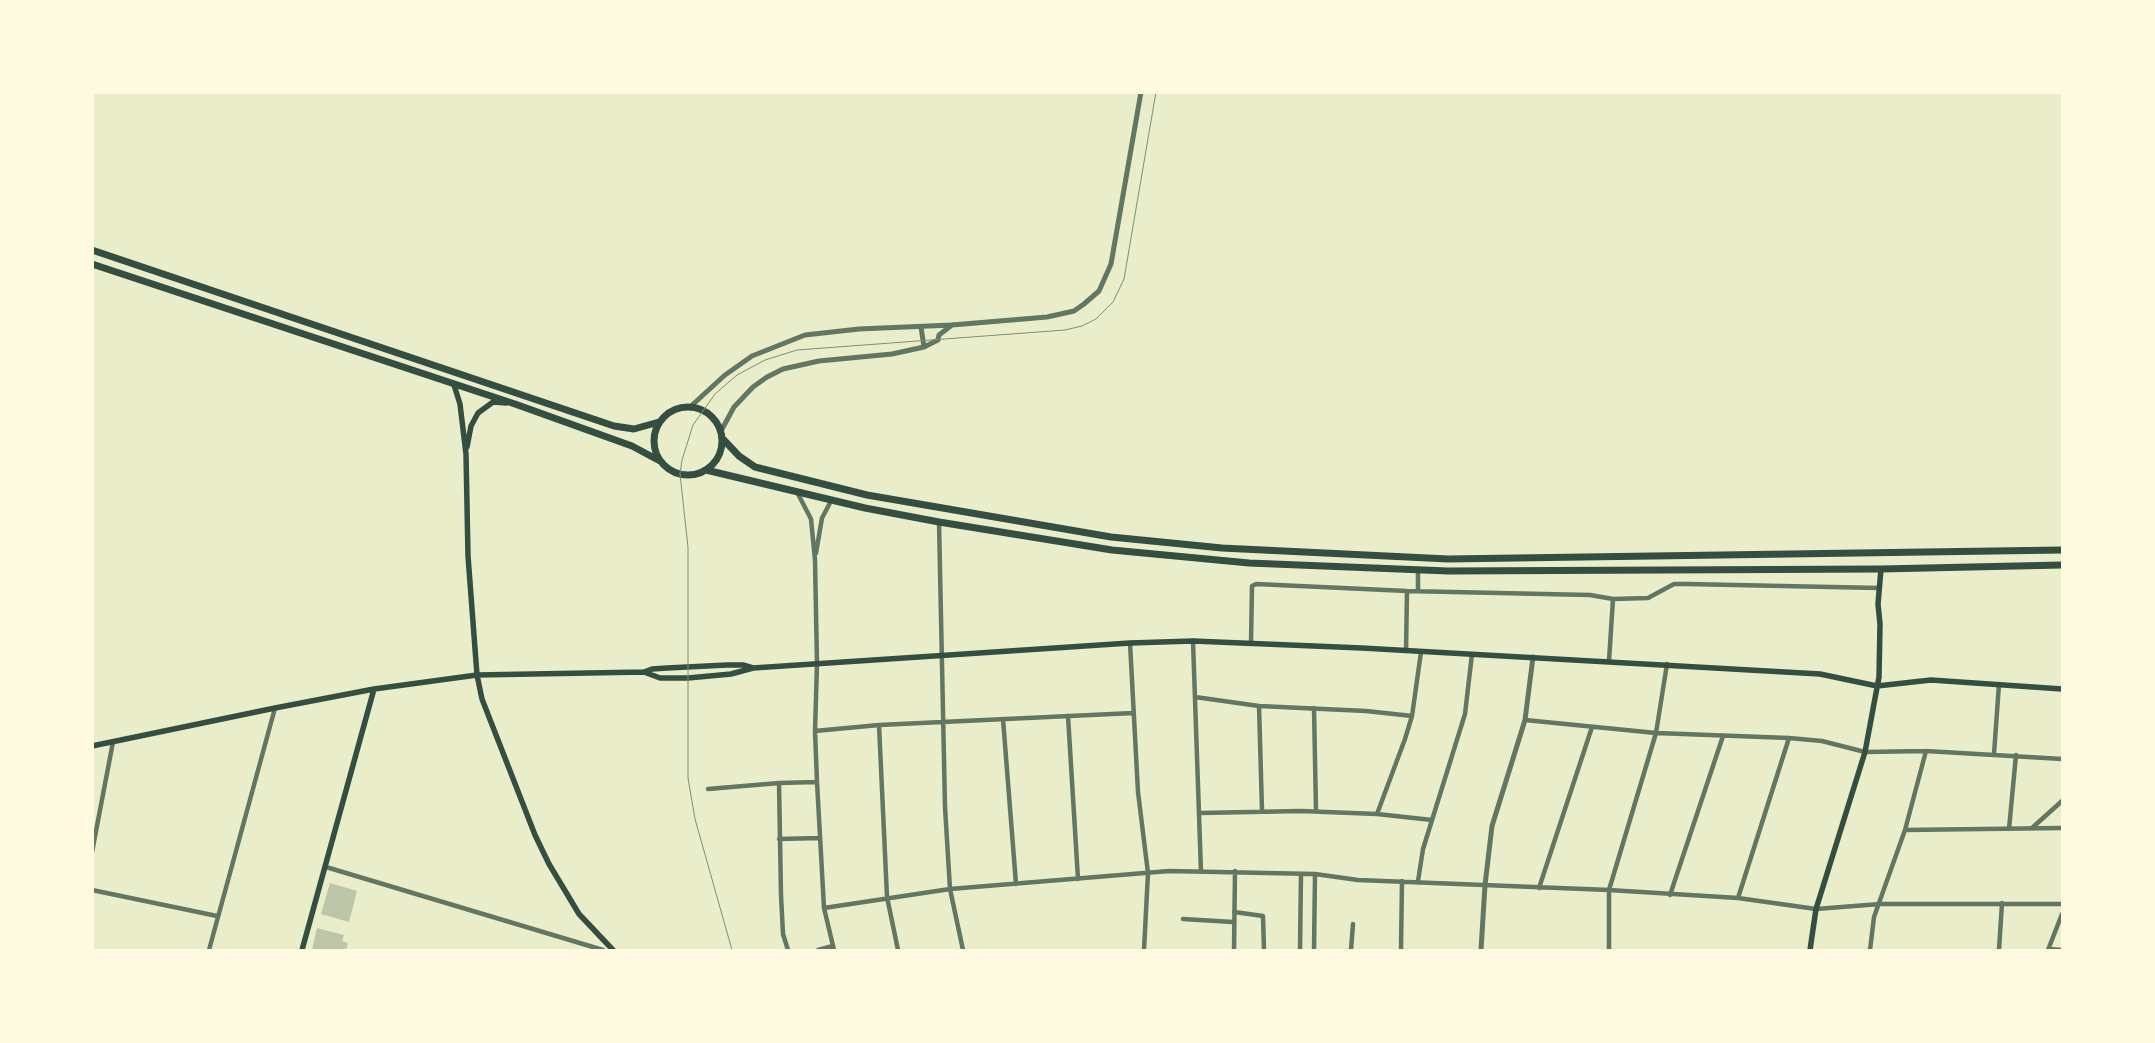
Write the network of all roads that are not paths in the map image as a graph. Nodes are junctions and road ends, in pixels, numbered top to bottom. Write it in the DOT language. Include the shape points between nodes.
graph roads {
  1 [pos="1141,92"];
  2 [pos="92,250"];
  3 [pos="92,264"];
  4 [pos="952,325"];
  5 [pos="921,326"];
  6 [pos="924,347"];
  7 [pos="454,385"];
  8 [pos="515,404"];
  9 [pos="690,407"];
  10 [pos="659,422"];
  11 [pos="721,434"];
  12 [pos="466,454"];
  13 [pos="660,461"];
  14 [pos="706,470"];
  15 [pos="798,492"];
  16 [pos="831,501"];
  17 [pos="939,522"];
  18 [pos="2062,550"];
  19 [pos="815,560"];
  20 [pos="2062,565"];
  21 [pos="1881,569"];
  22 [pos="1418,570"];
  23 [pos="1878,588"];
  24 [pos="1407,591"];
  25 [pos="1418,591"];
  26 [pos="1613,599"];
  27 [pos="1193,642"];
  28 [pos="1130,643"];
  29 [pos="1251,643"];
  30 [pos="1406,651"];
  31 [pos="1421,652"];
  32 [pos="1472,654"];
  33 [pos="942,655"];
  34 [pos="1533,657"];
  35 [pos="1609,661"];
  36 [pos="817,664"];
  37 [pos="1667,664"];
  38 [pos="753,668"];
  39 [pos="644,672"];
  40 [pos="477,676"];
  41 [pos="1999,684"];
  42 [pos="1877,686"];
  43 [pos="374,689"];
  44 [pos="2062,689"];
  45 [pos="1195,697"];
  46 [pos="1259,706"];
  47 [pos="275,708"];
  48 [pos="1314,708"];
  49 [pos="1133,713"];
  50 [pos="1068,716"];
  51 [pos="1412,716"];
  52 [pos="1003,719"];
  53 [pos="1525,720"];
  54 [pos="944,722"];
  55 [pos="880,725"];
  56 [pos="1592,727"];
  57 [pos="815,731"];
  58 [pos="1656,733"];
  59 [pos="1723,736"];
  60 [pos="1790,738"];
  61 [pos="113,742"];
  62 [pos="92,746"];
  63 [pos="1926,751"];
  64 [pos="1865,752"];
  65 [pos="1994,754"];
  66 [pos="2016,755"];
  67 [pos="2062,759"];
  68 [pos="817,782"];
  69 [pos="778,783"];
  70 [pos="708,789"];
  71 [pos="2062,801"];
  72 [pos="1262,810"];
  73 [pos="1316,811"];
  74 [pos="1200,813"];
  75 [pos="1377,814"];
  76 [pos="1432,820"];
  77 [pos="2009,828"];
  78 [pos="2032,828"];
  79 [pos="2062,828"];
  80 [pos="1905,830"];
  81 [pos="820,838"];
  82 [pos="779,839"];
  83 [pos="92,852"];
  84 [pos="326,867"];
  85 [pos="1235,871"];
  86 [pos="1202,872"];
  87 [pos="1148,873"];
  88 [pos="1301,874"];
  89 [pos="1315,874"];
  90 [pos="1078,880"];
  91 [pos="1402,880"];
  92 [pos="1418,881"];
  93 [pos="1016,884"];
  94 [pos="1485,886"];
  95 [pos="1540,888"];
  96 [pos="950,889"];
  97 [pos="92,890"];
  98 [pos="1609,890"];
  99 [pos="1670,895"];
  100 [pos="887,897"];
  101 [pos="1738,898"];
  102 [pos="2002,902"];
  103 [pos="1880,904"];
  104 [pos="2062,904"];
  105 [pos="824,908"];
  106 [pos="1816,909"];
  107 [pos="1234,912"];
  108 [pos="2062,914"];
  109 [pos="218,916"];
  110 [pos="1183,919"];
  111 [pos="1233,922"];
  112 [pos="1353,924"];
  113 [pos="834,948"];
  114 [pos="209,950"];
  115 [pos="302,950"];
  116 [pos="603,950"];
  117 [pos="613,950"];
  118 [pos="788,950"];
  119 [pos="818,950"];
  120 [pos="898,950"];
  121 [pos="963,950"];
  122 [pos="1144,950"];
  123 [pos="1234,950"];
  124 [pos="1264,950"];
  125 [pos="1300,950"];
  126 [pos="1314,950"];
  127 [pos="1351,950"];
  128 [pos="1401,950"];
  129 [pos="1481,950"];
  130 [pos="1486,950"];
  131 [pos="1609,950"];
  132 [pos="1810,950"];
  133 [pos="1870,950"];
  134 [pos="1999,950"];
  135 [pos="2048,950"];
  136 [pos="2062,950"];
  1 -- 4 [label="street" via="1115,247 1099,291 1084,304 1062,314"];
  2 -- 10 [label="highway" via="614,426 640,428"];
  3 -- 7 [label="highway"];
  4 -- 5 [label="street"];
  4 -- 6 [label="street" via="939,335 938,340"];
  5 -- 6 [label="street"];
  5 -- 9 [label="street" via="818,333 789,340 752,356"];
  6 -- 11 [label="street" via="783,369 753,387 734,407"];
  7 -- 8 [label="highway"];
  7 -- 12 [label="main road" via="460,404"];
  8 -- 12 [label="main road" via="493,402 478,413 471,426"];
  8 -- 13 [label="highway" via="632,446"];
  9 -- 10 [label="highway" via="678,408"];
  9 -- 11 [label="highway" via="711,415"];
  10 -- 13 [label="highway" via="654,446"];
  11 -- 14 [label="highway" via="719,456"];
  11 -- 18 [label="highway" via="739,456 755,466 867,495 1112,538 1190,545 1448,559"];
  12 -- 40 [label="main road" via="468,556"];
  13 -- 14 [label="highway" via="670,471 680,474 698,474"];
  14 -- 15 [label="highway"];
  15 -- 16 [label="highway"];
  15 -- 19 [label="street" via="811,519"];
  16 -- 17 [label="highway"];
  16 -- 19 [label="street" via="822,518"];
  17 -- 22 [label="highway" via="1112,550 1188,558"];
  17 -- 33 [label="street"];
  19 -- 36 [label="street"];
  20 -- 21 [label="highway"];
  21 -- 22 [label="highway"];
  21 -- 23 [label="main road"];
  22 -- 25 [label="street"];
  23 -- 26 [label="street" via="1674,584 1641,599"];
  23 -- 42 [label="main road"];
  24 -- 25 [label="street"];
  24 -- 29 [label="street" via="1256,584 1252,586"];
  24 -- 30 [label="street"];
  25 -- 26 [label="street" via="1590,595"];
  26 -- 35 [label="street"];
  27 -- 28 [label="main road"];
  27 -- 29 [label="main road"];
  27 -- 45 [label="street"];
  28 -- 33 [label="main road"];
  28 -- 49 [label="street"];
  29 -- 30 [label="main road"];
  30 -- 31 [label="main road"];
  31 -- 32 [label="main road"];
  31 -- 51 [label="street"];
  32 -- 34 [label="main road"];
  32 -- 76 [label="street" via="1465,714"];
  33 -- 36 [label="main road"];
  33 -- 54 [label="street"];
  34 -- 35 [label="main road"];
  34 -- 53 [label="street"];
  35 -- 37 [label="main road"];
  36 -- 38 [label="main road"];
  36 -- 57 [label="street"];
  37 -- 42 [label="main road" via="1820,674"];
  37 -- 58 [label="street"];
  38 -- 39 [label="main road" via="743,665"];
  38 -- 39 [label="main road" via="731,674 688,678 660,678"];
  39 -- 40 [label="main road"];
  40 -- 43 [label="main road"];
  40 -- 117 [label="main road" via="482,698 541,849 579,914"];
  41 -- 42 [label="main road" via="1931,680"];
  41 -- 44 [label="main road"];
  41 -- 65 [label="street"];
  42 -- 64 [label="main road"];
  43 -- 47 [label="main road"];
  43 -- 84 [label="main road"];
  45 -- 46 [label="street"];
  45 -- 74 [label="street"];
  46 -- 48 [label="street"];
  46 -- 72 [label="street"];
  47 -- 61 [label="main road"];
  47 -- 109 [label="street"];
  48 -- 51 [label="street"];
  48 -- 73 [label="street"];
  49 -- 50 [label="street"];
  49 -- 87 [label="street"];
  50 -- 52 [label="street"];
  50 -- 90 [label="street"];
  51 -- 75 [label="street"];
  52 -- 54 [label="street"];
  52 -- 93 [label="street"];
  53 -- 56 [label="street"];
  53 -- 94 [label="street" via="1492,826"];
  54 -- 55 [label="street"];
  54 -- 96 [label="street"];
  55 -- 57 [label="street"];
  55 -- 100 [label="street"];
  56 -- 58 [label="street"];
  56 -- 95 [label="street"];
  57 -- 68 [label="street"];
  58 -- 59 [label="street"];
  58 -- 98 [label="street"];
  59 -- 60 [label="street"];
  59 -- 99 [label="street"];
  60 -- 64 [label="street" via="1822,741"];
  60 -- 101 [label="street"];
  61 -- 62 [label="main road"];
  61 -- 83 [label="street"];
  63 -- 64 [label="street"];
  63 -- 65 [label="street"];
  63 -- 80 [label="street"];
  64 -- 106 [label="main road"];
  65 -- 66 [label="street"];
  66 -- 67 [label="street"];
  66 -- 77 [label="street"];
  68 -- 69 [label="street"];
  68 -- 81 [label="street"];
  69 -- 70 [label="street"];
  69 -- 82 [label="street"];
  71 -- 78 [label="street"];
  72 -- 73 [label="street"];
  72 -- 74 [label="street"];
  73 -- 75 [label="street"];
  74 -- 86 [label="street"];
  75 -- 76 [label="street"];
  76 -- 92 [label="street"];
  77 -- 78 [label="street"];
  77 -- 80 [label="street"];
  78 -- 79 [label="street"];
  80 -- 103 [label="street"];
  81 -- 82 [label="street"];
  81 -- 105 [label="street"];
  82 -- 118 [label="street" via="783,934"];
  84 -- 115 [label="main road"];
  84 -- 116 [label="street"];
  85 -- 86 [label="street"];
  85 -- 88 [label="street"];
  85 -- 107 [label="street"];
  86 -- 87 [label="street"];
  87 -- 90 [label="street"];
  87 -- 122 [label="street"];
  88 -- 89 [label="street"];
  88 -- 125 [label="street"];
  89 -- 91 [label="street" via="1358,880"];
  89 -- 126 [label="street"];
  90 -- 93 [label="street"];
  91 -- 92 [label="street"];
  91 -- 128 [label="street"];
  92 -- 94 [label="street"];
  93 -- 96 [label="street"];
  94 -- 95 [label="street"];
  94 -- 129 [label="street"];
  95 -- 98 [label="street"];
  96 -- 100 [label="street"];
  96 -- 121 [label="street"];
  97 -- 109 [label="street"];
  98 -- 99 [label="street"];
  98 -- 131 [label="street"];
  99 -- 101 [label="street"];
  100 -- 105 [label="street"];
  100 -- 120 [label="street"];
  101 -- 106 [label="street"];
  102 -- 103 [label="street"];
  102 -- 104 [label="street"];
  102 -- 134 [label="street"];
  103 -- 106 [label="street"];
  103 -- 133 [label="street" via="1874,917"];
  105 -- 113 [label="street"];
  106 -- 132 [label="main road"];
  107 -- 111 [label="street"];
  107 -- 124 [label="street" via="1263,916"];
  108 -- 135 [label="street"];
  109 -- 114 [label="street"];
  110 -- 111 [label="street"];
  111 -- 123 [label="street"];
  112 -- 127 [label="street"];
  113 -- 119 [label="street"];
  129 -- 130 [label="street"];
  135 -- 136 [label="street"];
}
